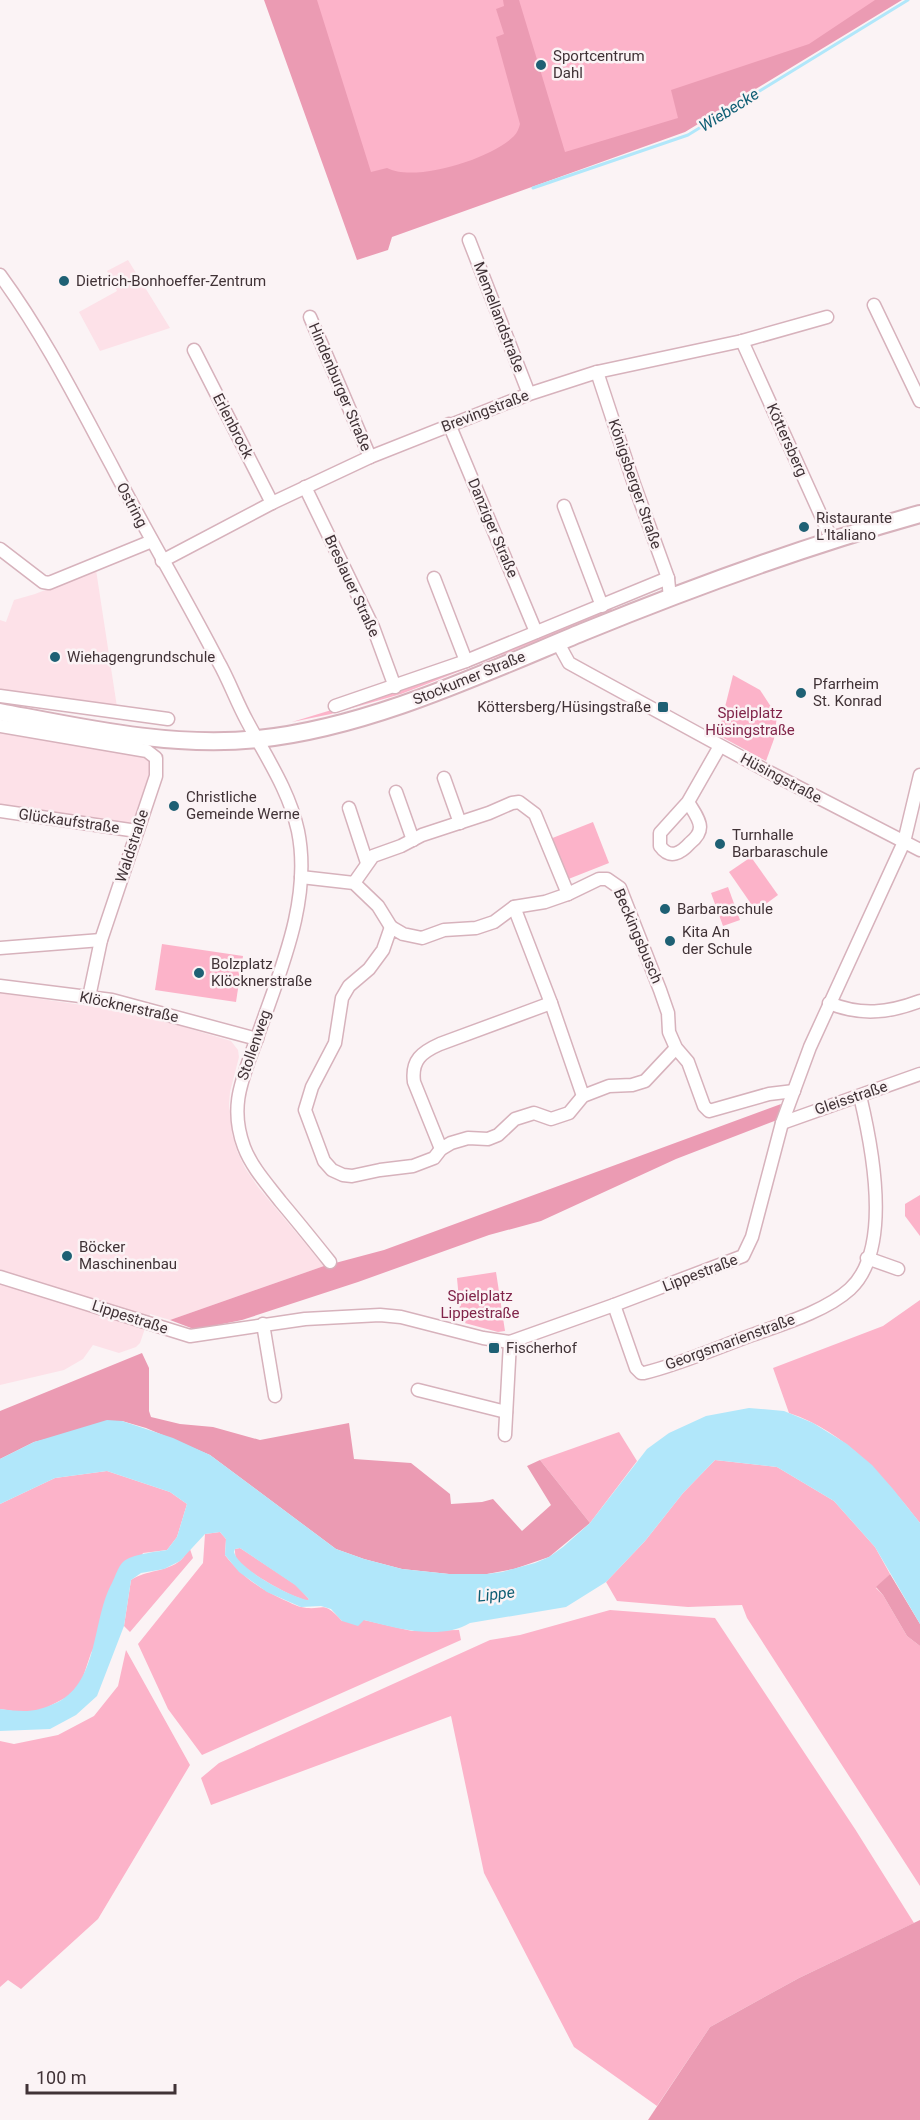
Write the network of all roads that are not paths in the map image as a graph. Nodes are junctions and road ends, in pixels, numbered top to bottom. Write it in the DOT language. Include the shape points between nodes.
graph roads {
  1 [pos="470,240"];
  2 [pos="0,275"];
  3 [pos="874,304"];
  4 [pos="310,316"];
  5 [pos="827,317"];
  6 [pos="742,341"];
  7 [pos="194,350"];
  8 [pos="597,372"];
  9 [pos="529,394"];
  10 [pos="920,401"];
  11 [pos="449,424"];
  12 [pos="370,457"];
  13 [pos="305,488"];
  14 [pos="272,503"];
  15 [pos="564,506"];
  16 [pos="920,514"];
  17 [pos="832,540"];
  18 [pos="152,541"];
  19 [pos="0,549"];
  20 [pos="162,561"];
  21 [pos="434,578"];
  22 [pos="668,578"];
  23 [pos="670,598"];
  24 [pos="602,606"];
  25 [pos="536,632"];
  26 [pos="558,642"];
  27 [pos="466,661"];
  28 [pos="395,687"];
  29 [pos="0,696"];
  30 [pos="335,706"];
  31 [pos="0,712"];
  32 [pos="168,719"];
  33 [pos="0,726"];
  34 [pos="258,739"];
  35 [pos="720,746"];
  36 [pos="920,775"];
  37 [pos="444,778"];
  38 [pos="396,792"];
  39 [pos="688,802"];
  40 [pos="348,808"];
  41 [pos="0,811"];
  42 [pos="460,823"];
  43 [pos="137,831"];
  44 [pos="413,840"];
  45 [pos="904,842"];
  46 [pos="920,850"];
  47 [pos="367,863"];
  48 [pos="301,877"];
  49 [pos="354,883"];
  50 [pos="568,894"];
  51 [pos="514,907"];
  52 [pos="391,927"];
  53 [pos="102,940"];
  54 [pos="0,948"];
  55 [pos="0,986"];
  56 [pos="89,996"];
  57 [pos="920,1001"];
  58 [pos="551,1003"];
  59 [pos="829,1004"];
  60 [pos="256,1039"];
  61 [pos="676,1048"];
  62 [pos="920,1074"];
  63 [pos="794,1091"];
  64 [pos="583,1096"];
  65 [pos="860,1096"];
  66 [pos="782,1123"];
  67 [pos="441,1149"];
  68 [pos="867,1258"];
  69 [pos="330,1262"];
  70 [pos="898,1269"];
  71 [pos="0,1277"];
  72 [pos="614,1305"];
  73 [pos="263,1324"];
  74 [pos="510,1342"];
  75 [pos="418,1390"];
  76 [pos="274,1396"];
  77 [pos="506,1412"];
  78 [pos="505,1435"];
  1 -- 9 [label="street, Memellandstraße"];
  2 -- 18 [label="street, Ostring" via="40,335"];
  3 -- 10 [label="street"];
  4 -- 12 [label="street, Hindenburger Straße"];
  5 -- 6 [label="street, Brevingstraße"];
  6 -- 8 [label="street, Brevingstraße"];
  6 -- 17 [label="street, Köttersberg"];
  7 -- 14 [label="street, Erlenbrock"];
  8 -- 9 [label="street, Brevingstraße"];
  8 -- 22 [label="street, Königsberger Straße"];
  9 -- 11 [label="street, Brevingstraße"];
  11 -- 12 [label="street, Brevingstraße"];
  11 -- 25 [label="street, Danziger Straße"];
  12 -- 13 [label="street, Brevingstraße"];
  13 -- 14 [label="street, Brevingstraße"];
  13 -- 28 [label="street, Breslauer Straße" via="373,627"];
  14 -- 20 [label="street, Brevingstraße"];
  15 -- 24 [label="street"];
  16 -- 17 [label="main road, Stockumer Straße"];
  17 -- 23 [label="main road, Stockumer Straße"];
  18 -- 19 [label="street" via="49,583"];
  18 -- 20 [label="street, Ostring"];
  20 -- 34 [label="street, Ostring"];
  21 -- 27 [label="street, Stockumer Straße"];
  22 -- 23 [label="street, Königsberger Straße"];
  22 -- 24 [label="street, Stockumer Straße"];
  23 -- 26 [label="main road, Stockumer Straße"];
  24 -- 25 [label="street, Stockumer Straße"];
  25 -- 27 [label="street, Stockumer Straße"];
  26 -- 34 [label="main road, Stockumer Straße" via="390,708"];
  26 -- 35 [label="street, Hüsingstraße" via="569,663"];
  27 -- 28 [label="street, Stockumer Straße"];
  28 -- 30 [label="street, Stockumer Straße"];
  29 -- 32 [label="street"];
  31 -- 34 [label="main road, Stockumer Straße" via="156,738"];
  33 -- 43 [label="street, Waldstraße" via="152,753 158,762 156,776"];
  34 -- 48 [label="street, Stollenweg" via="282,783 293,814"];
  35 -- 39 [label="street"];
  35 -- 45 [label="street, Hüsingstraße"];
  36 -- 45 [label="street, Lippestraße"];
  37 -- 42 [label="street"];
  38 -- 44 [label="street"];
  40 -- 47 [label="street"];
  41 -- 43 [label="street, Glückaufstraße"];
  42 -- 44 [label="street"];
  42 -- 50 [label="street" via="512,802 525,805 536,814"];
  43 -- 53 [label="street, Waldstraße"];
  44 -- 47 [label="street" via="373,856"];
  45 -- 46 [label="street, Hüsingstraße"];
  45 -- 59 [label="street, Lippestraße"];
  47 -- 49 [label="street"];
  48 -- 49 [label="street"];
  48 -- 60 [label="street, Stollenweg" via="290,938"];
  49 -- 52 [label="street" via="378,906"];
  50 -- 51 [label="street, Beckingsbusch"];
  50 -- 61 [label="street, Beckingsbusch" via="599,879 614,881 620,888 660,990"];
  51 -- 52 [label="street, Beckingsbusch" via="494,922 422,938"];
  51 -- 58 [label="street"];
  52 -- 67 [label="street" via="383,950 342,998 335,1043 312,1087 305,1110 324,1161 343,1175 412,1166 434,1158"];
  53 -- 54 [label="street"];
  53 -- 56 [label="street, Waldstraße"];
  55 -- 56 [label="street, Klöcknerstraße"];
  56 -- 60 [label="street, Klöcknerstraße"];
  57 -- 59 [label="street" via="872,1012"];
  58 -- 64 [label="street"];
  58 -- 67 [label="street" via="440,1044 417,1059 414,1082"];
  59 -- 63 [label="street, Lippestraße"];
  60 -- 69 [label="street, Stollenweg" via="237,1102 244,1147 262,1178"];
  61 -- 63 [label="street, Beckingsbusch" via="688,1062 709,1111 776,1092"];
  61 -- 64 [label="street" via="645,1081 609,1086"];
  62 -- 65 [label="street, Gleisstraße"];
  63 -- 66 [label="street, Lippestraße"];
  64 -- 67 [label="street" via="568,1113 551,1119 534,1113 515,1119 498,1136 468,1138"];
  65 -- 66 [label="street, Gleisstraße"];
  65 -- 68 [label="street, Georgsmarienstraße" via="875,1185 874,1224"];
  66 -- 72 [label="street, Lippestraße" via="752,1237 743,1256"];
  68 -- 70 [label="street"];
  68 -- 72 [label="street, Georgsmarienstraße" via="858,1280 840,1298 779,1325 644,1373 636,1368"];
  71 -- 73 [label="street, Lippestraße" via="190,1336"];
  72 -- 74 [label="street, Lippestraße"];
  73 -- 74 [label="street, Lippestraße" via="390,1315"];
  73 -- 76 [label="street"];
  74 -- 77 [label="street"];
  75 -- 77 [label="street"];
  77 -- 78 [label="street"];
}
